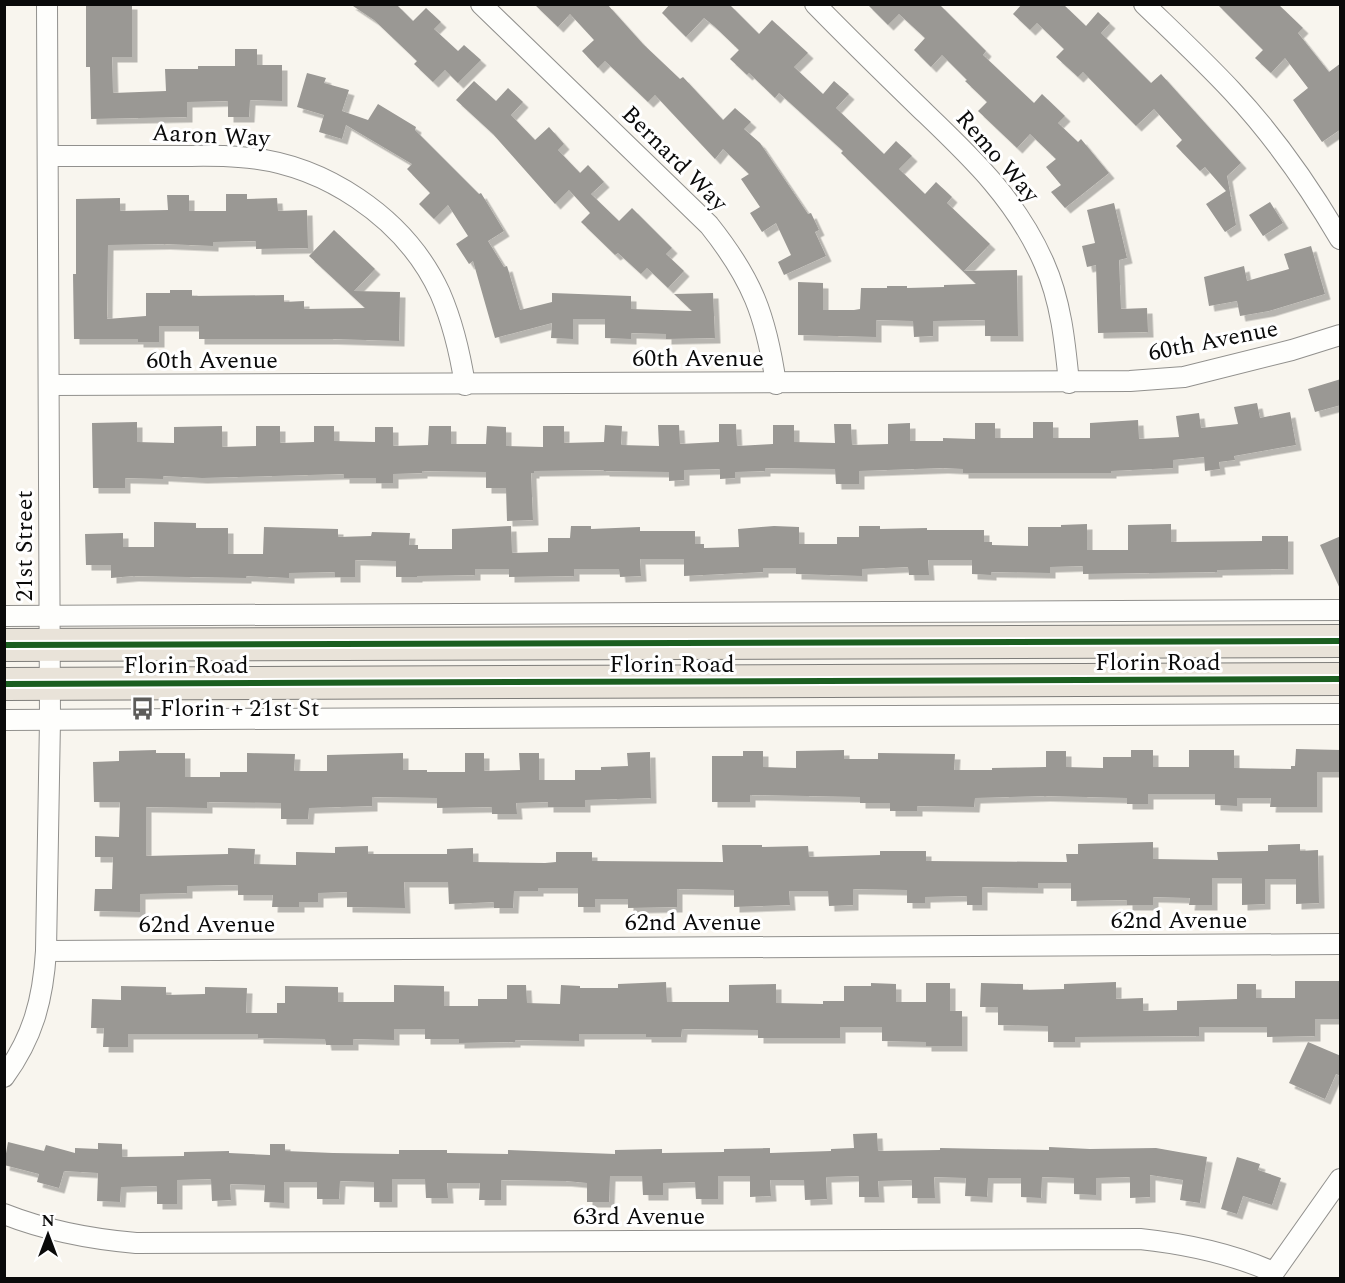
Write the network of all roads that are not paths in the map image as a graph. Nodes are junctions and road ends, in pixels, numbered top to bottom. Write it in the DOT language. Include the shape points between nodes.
graph roads {
  1 [pos="47,4"];
  2 [pos="481,4"];
  3 [pos="814,4"];
  4 [pos="1144,4"];
  5 [pos="48,156"];
  6 [pos="1341,239"];
  7 [pos="1341,335"];
  8 [pos="1069,383"];
  9 [pos="776,384"];
  10 [pos="49,385"];
  11 [pos="465,385"];
  12 [pos="1341,610"];
  13 [pos="4,616"];
  14 [pos="50,630"];
  15 [pos="1341,641"];
  16 [pos="4,645"];
  17 [pos="1341,679"];
  18 [pos="4,684"];
  19 [pos="50,684"];
  20 [pos="1341,714"];
  21 [pos="4,720"];
  22 [pos="50,720"];
  23 [pos="1341,944"];
  24 [pos="46,951"];
  25 [pos="4,1077"];
  26 [pos="1341,1179"];
  27 [pos="4,1214"];
  28 [pos="1272,1275"];
  1 -- 5 [label="street, 21st Street"];
  2 -- 9 [label="street, Bernard Way" via="709,225 731,252 761,311"];
  3 -- 8 [label="street, Remo Way" via="979,165 1007,198 1030,235 1053,289 1065,338"];
  4 -- 6 [label="street" via="1233,91 1301,176"];
  5 -- 10 [label="street, 21st Street"];
  5 -- 11 [label="street, Aaron Way" via="239,157 302,170 337,185 386,221 419,258 439,291 453,327"];
  7 -- 8 [label="street, 60th Avenue" via="1184,377"];
  8 -- 9 [label="street, 60th Avenue"];
  9 -- 11 [label="street, 60th Avenue"];
  10 -- 11 [label="street, 60th Avenue"];
  10 -- 14 [label="street, 21st Street"];
  12 -- 14 [label="street, Florin Road"];
  13 -- 14 [label="street, Florin Road"];
  14 -- 15 [label="main road, Florin Road"];
  14 -- 16 [label="main road, Florin Road"];
  14 -- 19 [label="street, 21st Street"];
  17 -- 19 [label="main road, Florin Road"];
  18 -- 19 [label="main road, Florin Road"];
  19 -- 22 [label="street, 21st Street"];
  20 -- 22 [label="street"];
  21 -- 22 [label="street"];
  22 -- 24 [label="street, 21st Street"];
  23 -- 24 [label="street, 62nd Avenue"];
  24 -- 25 [label="street, 21st Street" via="38,1013 25,1044"];
  26 -- 28 [label="street"];
  27 -- 28 [label="street, 63rd Avenue" via="48,1230 136,1243 1140,1239 1224,1253"];
}
